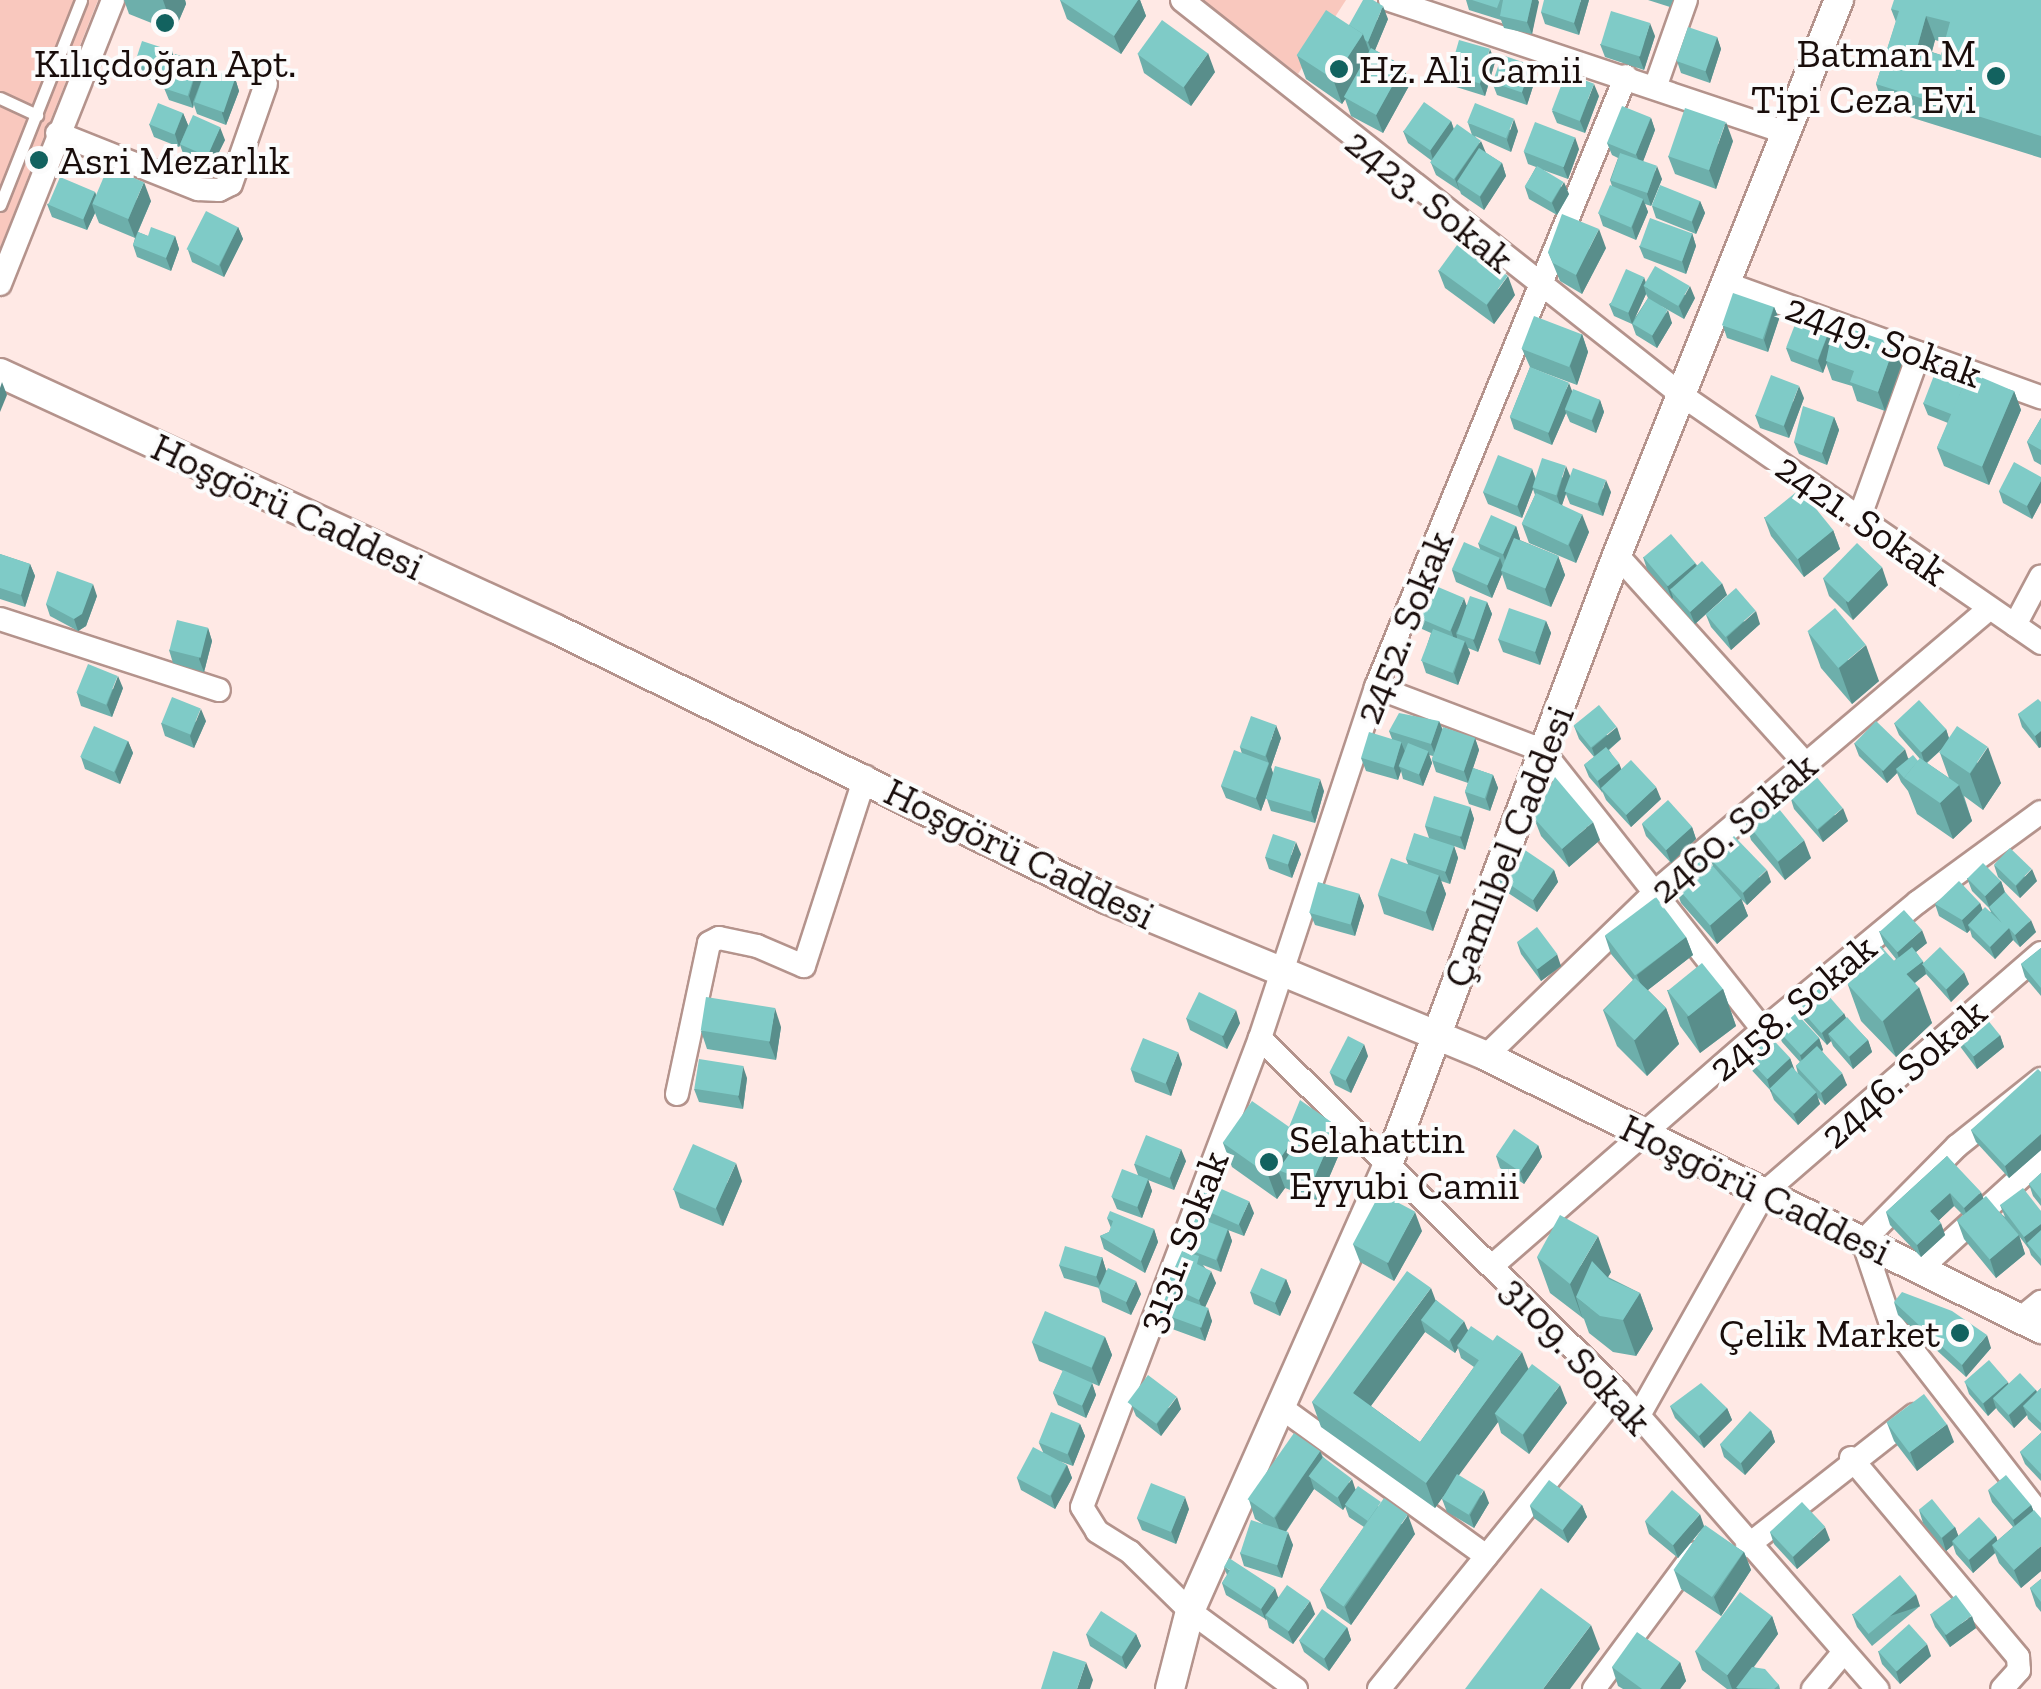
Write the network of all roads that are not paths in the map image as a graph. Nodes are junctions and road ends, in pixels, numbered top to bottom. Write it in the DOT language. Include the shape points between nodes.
graph roads {
  1 [pos="81,0"];
  2 [pos="114,0"];
  3 [pos="1182,0"];
  4 [pos="1390,0"];
  5 [pos="1686,0"];
  6 [pos="1838,0"];
  7 [pos="1458,11"];
  8 [pos="1626,76"];
  9 [pos="266,84"];
  10 [pos="1656,85"];
  11 [pos="0,98"];
  12 [pos="37,115"];
  13 [pos="1787,132"];
  14 [pos="57,134"];
  15 [pos="0,205"];
  16 [pos="0,284"];
  17 [pos="1728,284"];
  18 [pos="1536,285"];
  19 [pos="1920,353"];
  20 [pos="0,373"];
  21 [pos="1683,396"];
  22 [pos="2041,397"];
  23 [pos="1860,516"];
  24 [pos="1617,556"];
  25 [pos="2041,576"];
  26 [pos="1989,609"];
  27 [pos="0,618"];
  28 [pos="2015,625"];
  29 [pos="2041,643"];
  30 [pos="1376,687"];
  31 [pos="219,690"];
  32 [pos="1542,750"];
  33 [pos="1806,764"];
  34 [pos="865,777"];
  35 [pos="2041,812"];
  36 [pos="1655,892"];
  37 [pos="2041,953"];
  38 [pos="1277,972"];
  39 [pos="1763,1030"];
  40 [pos="1436,1035"];
  41 [pos="1260,1038"];
  42 [pos="1486,1056"];
  43 [pos="2041,1079"];
  44 [pos="677,1094"];
  45 [pos="1642,1135"];
  46 [pos="2041,1160"];
  47 [pos="1389,1162"];
  48 [pos="1764,1192"];
  49 [pos="1863,1241"];
  50 [pos="1492,1266"];
  51 [pos="1920,1270"];
  52 [pos="2034,1316"];
  53 [pos="1619,1393"];
  54 [pos="1946,1393"];
  55 [pos="1279,1406"];
  56 [pos="1638,1417"];
  57 [pos="1851,1458"];
  58 [pos="2040,1513"];
  59 [pos="1721,1518"];
  60 [pos="1746,1546"];
  61 [pos="1486,1556"];
  62 [pos="1190,1611"];
  63 [pos="1843,1653"];
  64 [pos="1170,1689"];
  65 [pos="1296,1689"];
  66 [pos="1380,1689"];
  67 [pos="1594,1689"];
  68 [pos="1813,1689"];
  69 [pos="1877,1689"];
  70 [pos="2002,1689"];
  1 -- 12 [label="lane"];
  2 -- 14 [label="street"];
  3 -- 18 [label="street, 2423. Sokak"];
  4 -- 7 [label="street"];
  5 -- 10 [label="street"];
  6 -- 13 [label="street, Çamlıbel Caddesi"];
  7 -- 8 [label="street"];
  8 -- 10 [label="street"];
  8 -- 18 [label="street, 2452. Sokak"];
  9 -- 14 [label="street" via="231,184 219,190 198,189"];
  10 -- 13 [label="street"];
  11 -- 12 [label="lane"];
  12 -- 15 [label="lane"];
  13 -- 17 [label="street, Çamlıbel Caddesi"];
  14 -- 16 [label="street"];
  17 -- 19 [label="street, 2449. Sokak"];
  17 -- 21 [label="street, Çamlıbel Caddesi"];
  18 -- 21 [label="street, 2423. Sokak"];
  18 -- 30 [label="street, 2452. Sokak"];
  19 -- 22 [label="street, 2449. Sokak"];
  19 -- 23 [label="street"];
  20 -- 34 [label="street, Hoşgörü Caddesi"];
  21 -- 23 [label="street, 2421. Sokak"];
  21 -- 24 [label="street, Çamlıbel Caddesi"];
  23 -- 26 [label="street, 2421. Sokak"];
  24 -- 32 [label="street, Çamlıbel Caddesi"];
  24 -- 33 [label="street"];
  25 -- 28 [label="street"];
  26 -- 28 [label="street, 2421. Sokak"];
  26 -- 33 [label="street, 2460. Sokak"];
  27 -- 31 [label="street"];
  28 -- 29 [label="street, 2421. Sokak"];
  30 -- 32 [label="street"];
  30 -- 38 [label="street, 2452. Sokak"];
  32 -- 36 [label="street"];
  32 -- 40 [label="street, Çamlıbel Caddesi"];
  33 -- 36 [label="street, 2460. Sokak"];
  34 -- 38 [label="street, Hoşgörü Caddesi" via="1106,900"];
  34 -- 44 [label="street" via="804,966 757,946 720,938 708,943"];
  35 -- 39 [label="street, 2458. Sokak" via="1918,902"];
  36 -- 39 [label="street"];
  36 -- 42 [label="street, 2460. Sokak"];
  37 -- 48 [label="street, 2446. Sokak"];
  38 -- 40 [label="street, Hoşgörü Caddesi"];
  38 -- 41 [label="street, 3131. Sokak"];
  39 -- 45 [label="street, 2458. Sokak"];
  40 -- 42 [label="street, Hoşgörü Caddesi"];
  40 -- 47 [label="street, Çamlıbel Caddesi"];
  41 -- 47 [label="street, 3109. Sokak"];
  41 -- 62 [label="street, 3131. Sokak" via="1082,1508 1097,1531 1130,1552"];
  42 -- 45 [label="street, Hoşgörü Caddesi"];
  43 -- 49 [label="street" via="1957,1146"];
  45 -- 48 [label="street, Hoşgörü Caddesi"];
  45 -- 50 [label="street, 2458. Sokak"];
  46 -- 51 [label="street"];
  47 -- 50 [label="street, 3109. Sokak"];
  47 -- 55 [label="street, Çamlıbel Caddesi"];
  48 -- 49 [label="street, Hoşgörü Caddesi"];
  48 -- 56 [label="street, 2446. Sokak"];
  49 -- 51 [label="street, Hoşgörü Caddesi"];
  49 -- 54 [label="street" via="1890,1321"];
  50 -- 53 [label="street, 3109. Sokak"];
  51 -- 52 [label="street, Hoşgörü Caddesi"];
  53 -- 56 [label="street, 3109. Sokak"];
  53 -- 61 [label="street"];
  54 -- 57 [label="street"];
  54 -- 58 [label="street"];
  55 -- 61 [label="street"];
  55 -- 62 [label="street, Çamlıbel Caddesi"];
  56 -- 59 [label="street, 3109. Sokak"];
  57 -- 60 [label="street"];
  57 -- 70 [label="street" via="2018,1657 2019,1670"];
  59 -- 60 [label="street, 3109. Sokak"];
  59 -- 67 [label="street"];
  60 -- 63 [label="street, 3109. Sokak"];
  61 -- 66 [label="street"];
  62 -- 64 [label="street, Çamlıbel Caddesi"];
  62 -- 65 [label="street"];
  63 -- 68 [label="street"];
  63 -- 69 [label="street, 3109. Sokak"];
}
